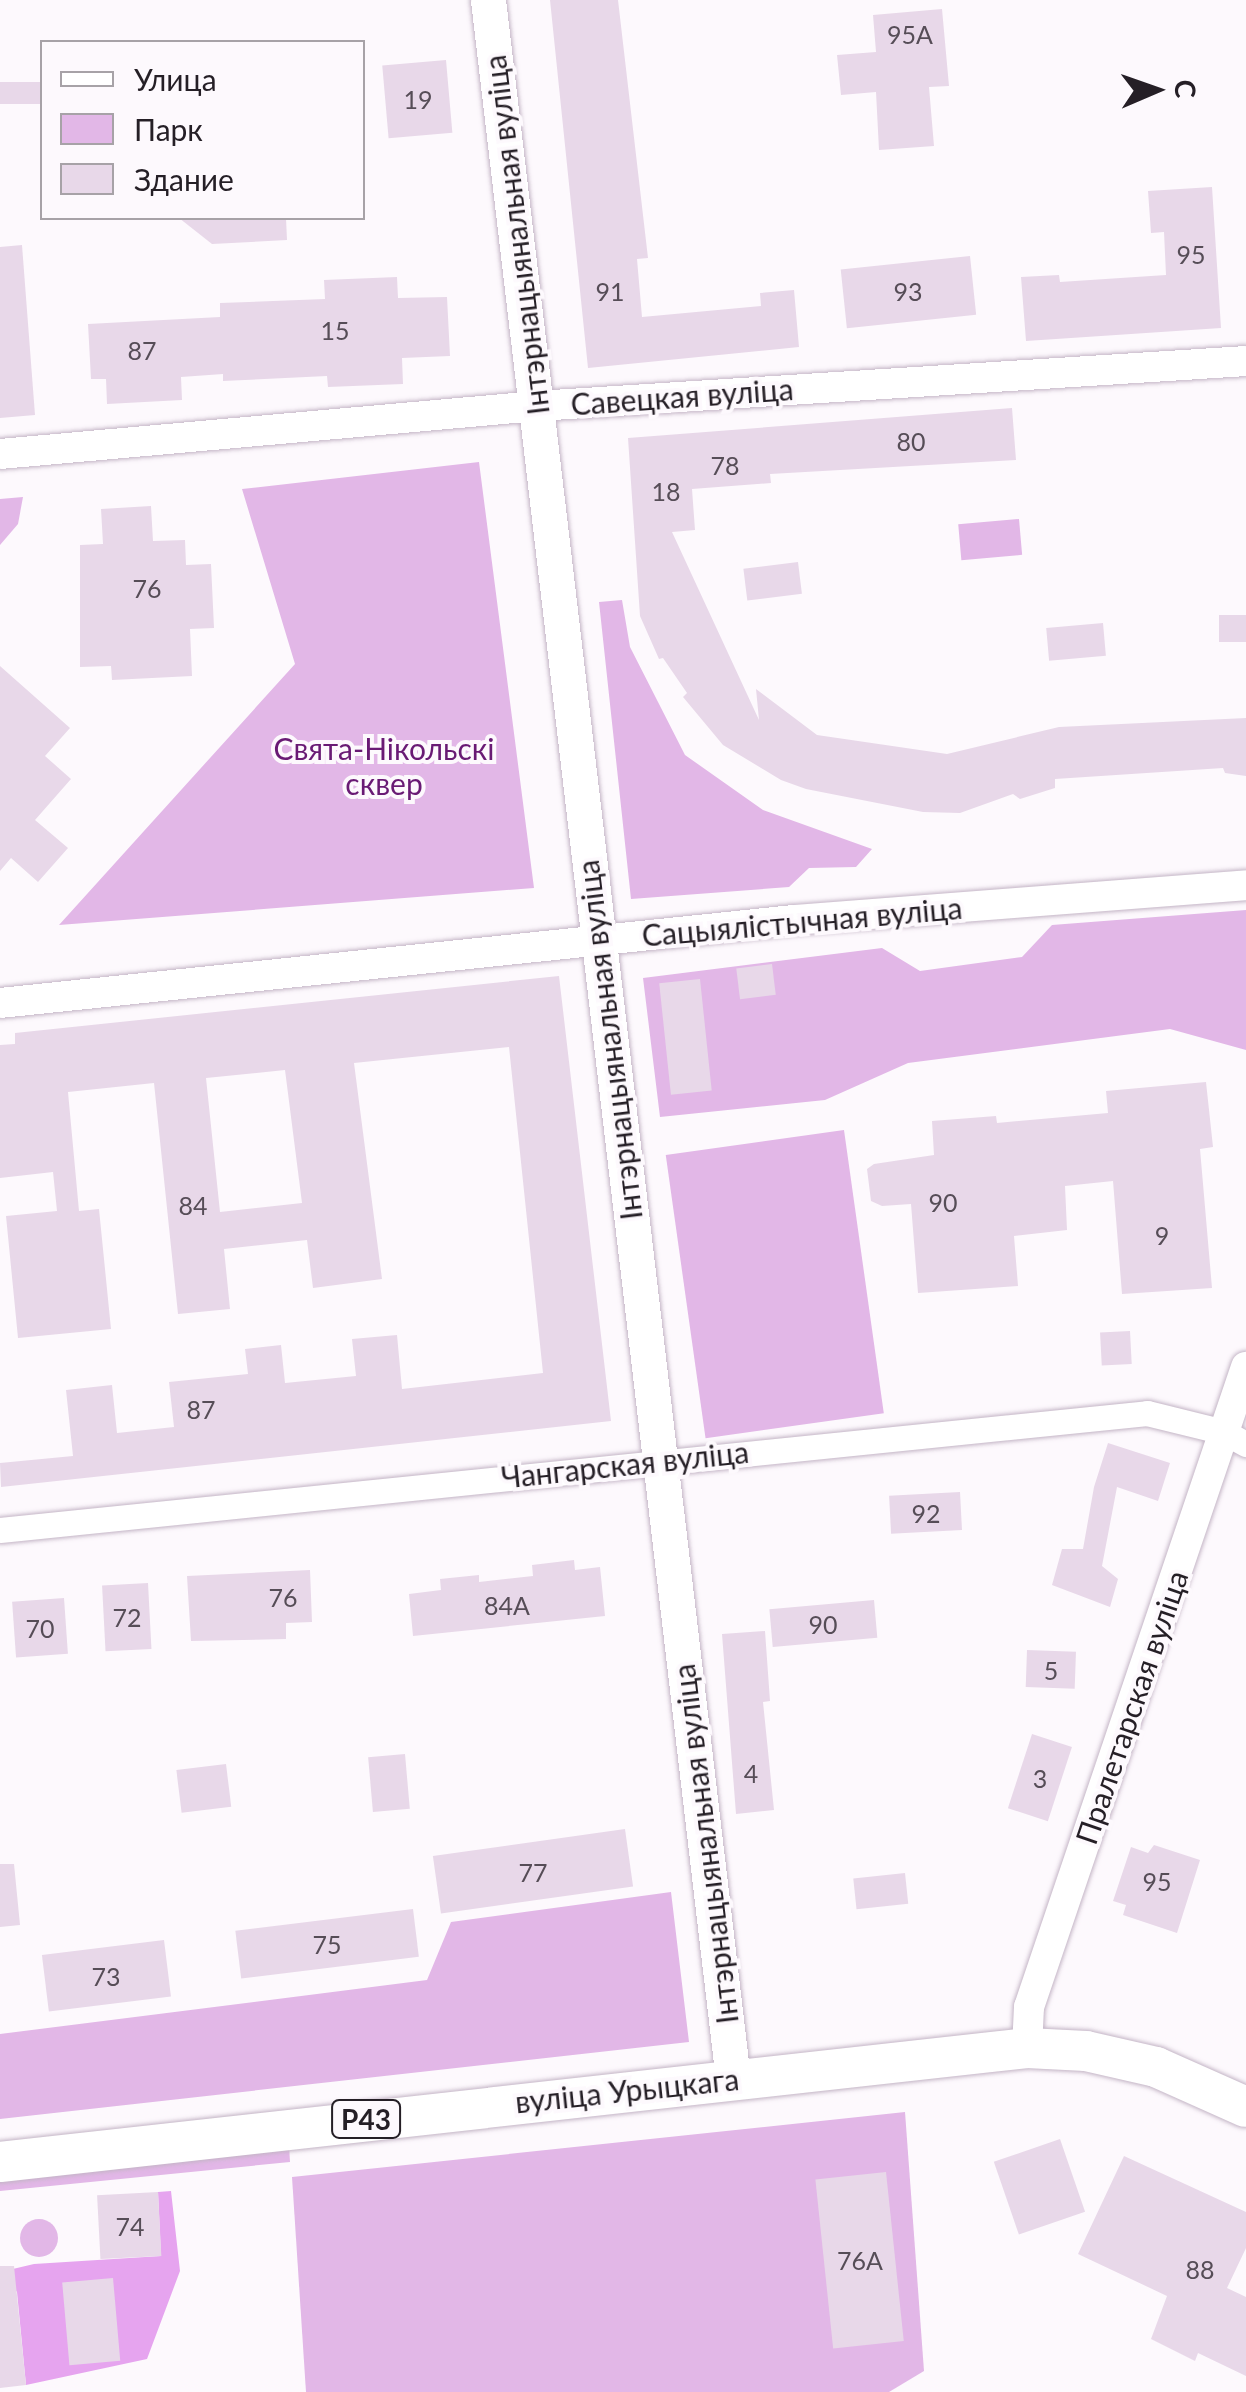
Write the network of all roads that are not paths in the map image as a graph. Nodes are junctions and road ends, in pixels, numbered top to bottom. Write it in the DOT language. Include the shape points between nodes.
graph roads {
  1 [pos="488,0"];
  2 [pos="1246,360"];
  3 [pos="536,406"];
  4 [pos="0,454"];
  5 [pos="1246,886"];
  6 [pos="596,939"];
  7 [pos="0,1003"];
  8 [pos="1246,1367"];
  9 [pos="1235,1438"];
  10 [pos="659,1460"];
  11 [pos="0,1530"];
  12 [pos="1027,2048"];
  13 [pos="733,2079"];
  14 [pos="1246,2106"];
  15 [pos="0,2162"];
  1 -- 3 [label="main road, Інтэрнацыянальная вуліца"];
  2 -- 3 [label="street, Савецкая вуліца"];
  3 -- 4 [label="street, Савецкая вуліца"];
  3 -- 6 [label="main road, Інтэрнацыянальная вуліца"];
  5 -- 6 [label="street, Сацыялістычная вуліца"];
  6 -- 7 [label="street, Сацыялістычная вуліца"];
  6 -- 10 [label="main road, Інтэрнацыянальная вуліца"];
  8 -- 9 [label="street, Пралетарская вуліца"];
  9 -- 10 [label="street, Чангарская вуліца" via="1147,1413"];
  9 -- 12 [label="street, Пралетарская вуліца" via="1029,2007"];
  10 -- 11 [label="street, Чангарская вуліца"];
  10 -- 13 [label="main road, Інтэрнацыянальная вуліца"];
  12 -- 13 [label="main road, вуліца Урыцкага / Р43"];
  12 -- 14 [label="main road, вуліца Урыцкага / Р43" via="1156,2067"];
  13 -- 15 [label="main road, вуліца Урыцкага / Р43"];
}
